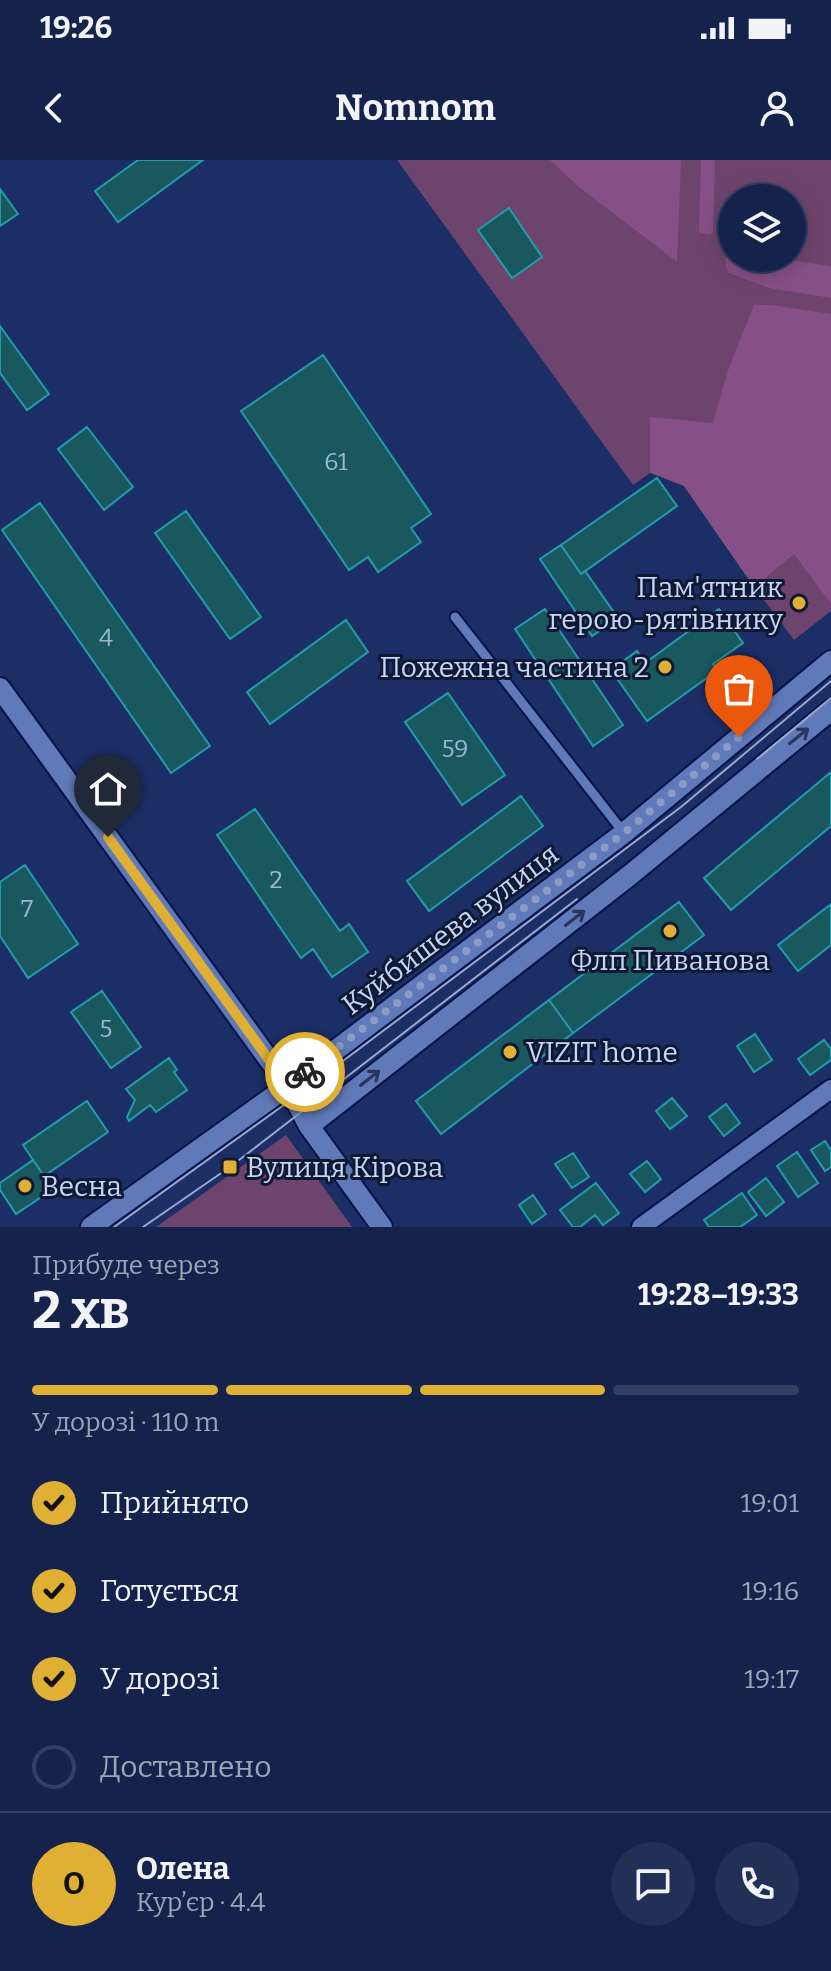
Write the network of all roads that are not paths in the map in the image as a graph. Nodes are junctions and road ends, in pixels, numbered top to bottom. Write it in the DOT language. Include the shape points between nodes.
graph roads {
  1 [pos="455,617"];
  2 [pos="831,661"];
  3 [pos="0,688"];
  4 [pos="831,710"];
  5 [pos="624,833"];
  6 [pos="288,1086"];
  7 [pos="831,1089"];
  8 [pos="309,1126"];
  9 [pos="643,1226"];
  10 [pos="91,1227"];
  11 [pos="382,1227"];
  1 -- 5 [label="lane"];
  2 -- 5 [label="main road, Куйбишева вулиця"];
  3 -- 6 [label="main road"];
  8 -- 4 [label="main road, one-way"];
  5 -- 6 [label="main road, Куйбишева вулиця"];
  6 -- 8 [label="main road"];
  6 -- 10 [label="main road, Куйбишева вулиця"];
  7 -- 9 [label="street"];
  8 -- 11 [label="main road"];
}
